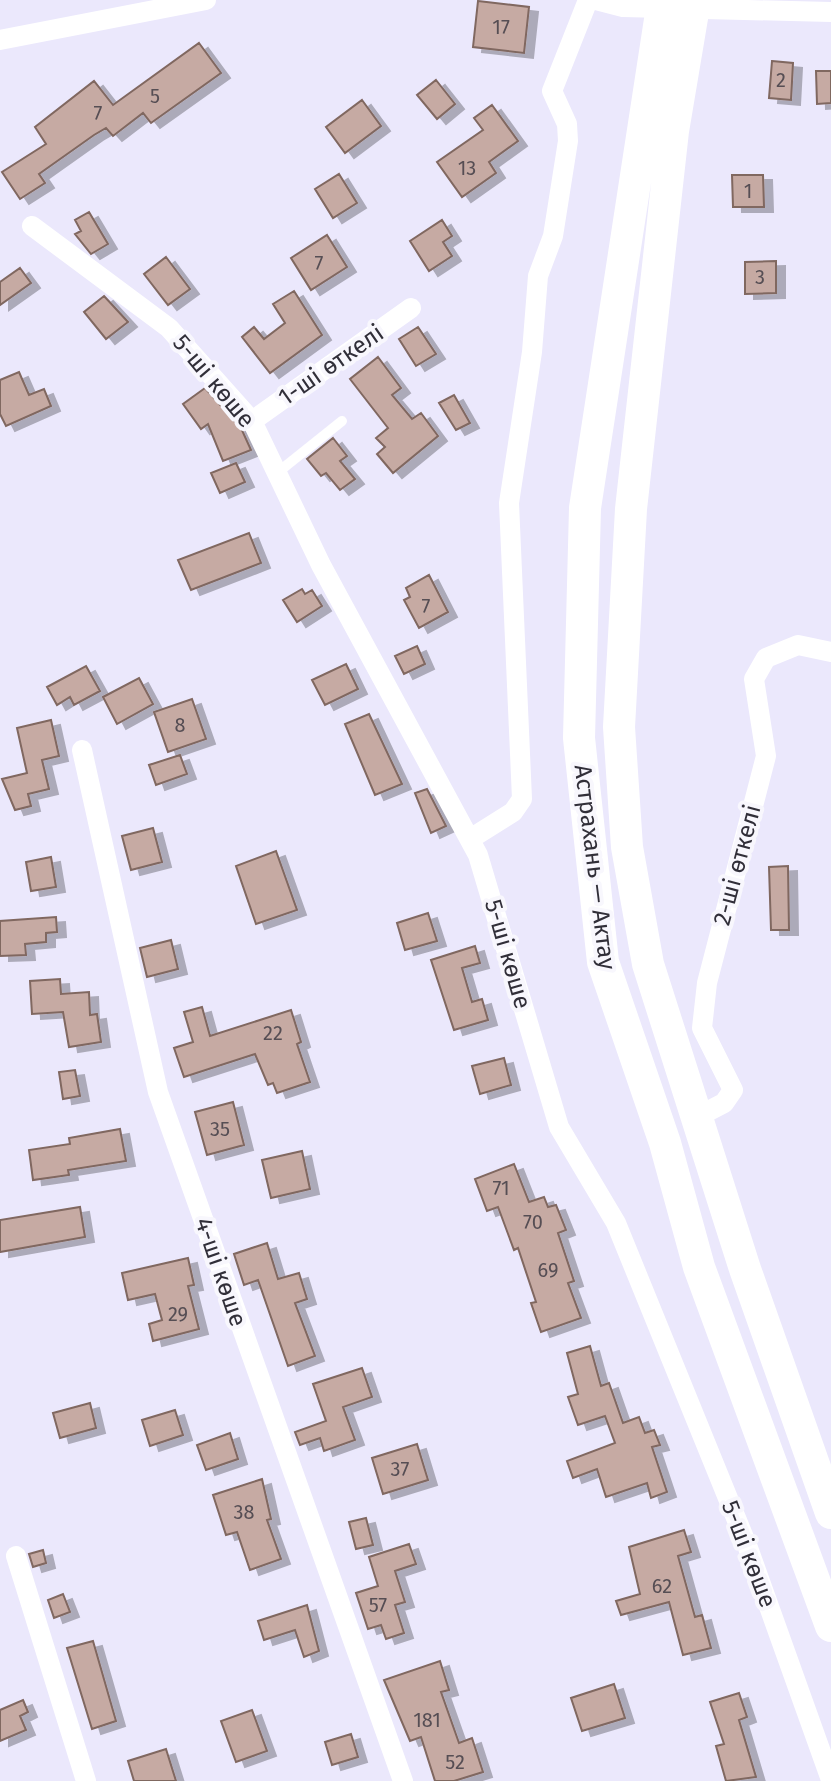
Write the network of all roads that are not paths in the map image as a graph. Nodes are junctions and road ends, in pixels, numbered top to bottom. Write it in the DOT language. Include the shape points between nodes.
graph roads {
  1 [pos="206,0"];
  2 [pos="588,0"];
  3 [pos="596,0"];
  4 [pos="663,0"];
  5 [pos="695,0"];
  6 [pos="831,12"];
  7 [pos="0,40"];
  8 [pos="658,127"];
  9 [pos="32,226"];
  10 [pos="411,308"];
  11 [pos="252,421"];
  12 [pos="342,421"];
  13 [pos="277,473"];
  14 [pos="831,652"];
  15 [pos="82,750"];
  16 [pos="470,839"];
  17 [pos="697,1117"];
  18 [pos="831,1513"];
  19 [pos="16,1556"];
  20 [pos="831,1626"];
  21 [pos="831,1780"];
  22 [pos="86,1781"];
  23 [pos="403,1781"];
  1 -- 7 [label="street"];
  2 -- 16 [label="street" via="552,91 567,124 568,141 553,236 538,276 509,503 522,799 513,812"];
  3 -- 6 [label="street" via="623,7"];
  4 -- 8 [label="highway"];
  5 -- 8 [label="highway"];
  8 -- 17 [label="highway, Астрахань — Актау" via="619,727 627,847 648,964"];
  8 -- 20 [label="highway, Астрахань — Актау" via="585,508 579,738 603,962 665,1143 699,1267"];
  9 -- 11 [label="street, 5-шi көше" via="169,328"];
  10 -- 11 [label="street, 1-ші өткелі"];
  11 -- 13 [label="street, 5-шi көше"];
  12 -- 13 [label="lane"];
  13 -- 16 [label="street, 5-шi көше"];
  14 -- 17 [label="street, 2-ші өткелі" via="798,645 766,658 754,679 766,756 707,983 702,1028 733,1090 724,1103"];
  15 -- 23 [label="street, 4-шi көше" via="158,1092"];
  16 -- 21 [label="street, 5-шi көше" via="559,1127 616,1223 747,1545"];
  17 -- 18 [label="highway, Астрахань — Актау"];
  19 -- 22 [label="street"];
}
